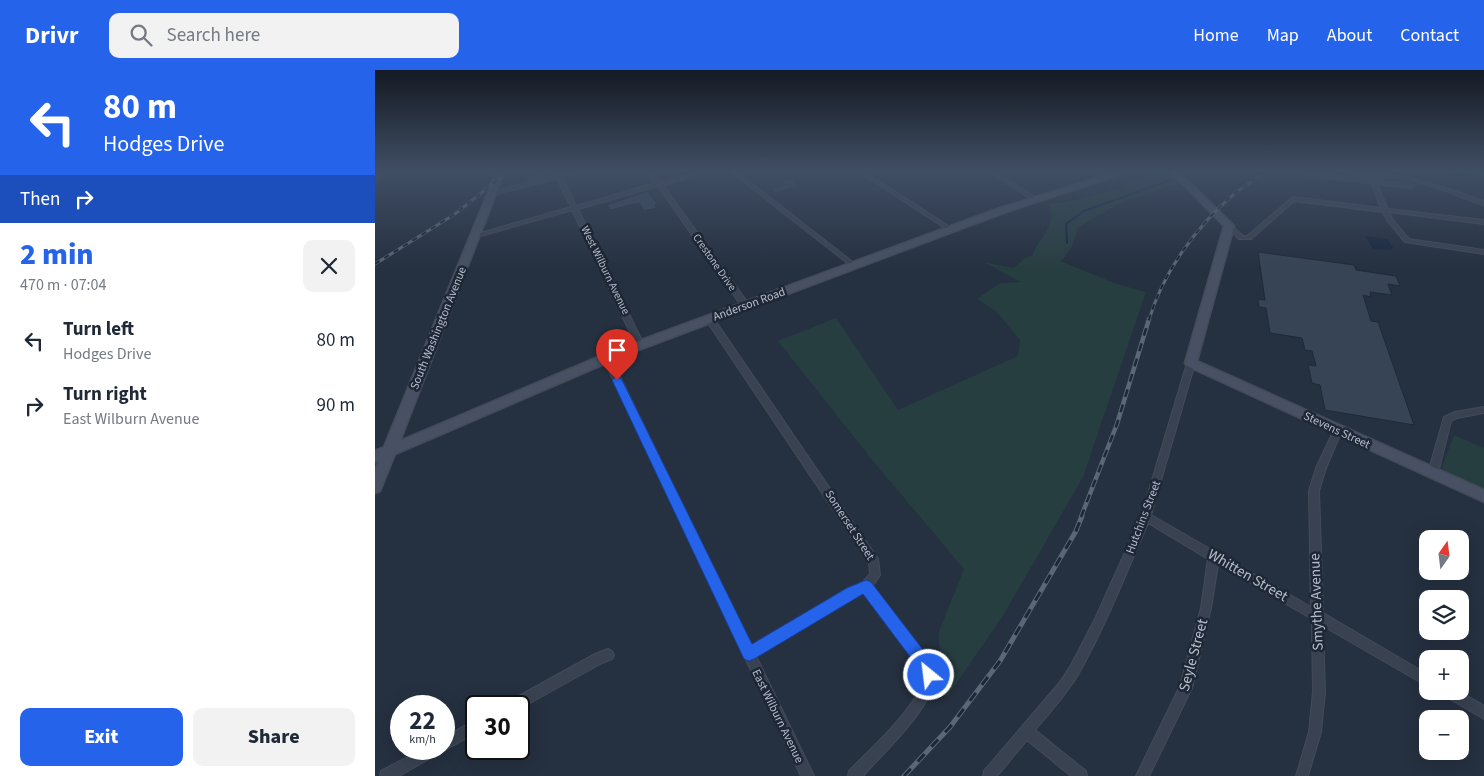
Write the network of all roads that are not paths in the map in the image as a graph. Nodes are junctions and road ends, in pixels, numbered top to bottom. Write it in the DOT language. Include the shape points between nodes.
graph roads {
  1 [pos="488,203"];
  2 [pos="572,203"];
  3 [pos="592,203"];
  4 [pos="673,203"];
  5 [pos="774,203"];
  6 [pos="909,203"];
  7 [pos="1024,203"];
  8 [pos="1206,203"];
  9 [pos="1289,203"];
  10 [pos="1326,203"];
  11 [pos="1382,203"];
  12 [pos="574,208"];
  13 [pos="1385,210"];
  14 [pos="1484,222"];
  15 [pos="1229,226"];
  16 [pos="949,229"];
  17 [pos="475,236"];
  18 [pos="1484,252"];
  19 [pos="853,265"];
  20 [pos="745,305"];
  21 [pos="709,318"];
  22 [pos="640,345"];
  23 [pos="607,358"];
  24 [pos="1191,363"];
  25 [pos="1484,410"];
  26 [pos="1338,430"];
  27 [pos="390,451"];
  28 [pos="375,458"];
  29 [pos="1433,473"];
  30 [pos="375,487"];
  31 [pos="1484,496"];
  32 [pos="1147,516"];
  33 [pos="1214,556"];
  34 [pos="866,587"];
  35 [pos="1317,616"];
  36 [pos="749,654"];
  37 [pos="608,655"];
  38 [pos="1419,675"];
  39 [pos="530,696"];
  40 [pos="1462,700"];
  41 [pos="1484,713"];
  42 [pos="1027,732"];
  43 [pos="415,760"];
  44 [pos="386,776"];
  45 [pos="807,776"];
  46 [pos="854,776"];
  47 [pos="989,776"];
  48 [pos="1081,776"];
  49 [pos="1143,776"];
  50 [pos="1302,776"];
  1 -- 17 [label="main road, South Washington Avenue"];
  2 -- 12 [label="street, West Wilburn Avenue"];
  3 -- 12 [label="street"];
  4 -- 20 [label="street, Crestone Drive"];
  5 -- 19 [label="street"];
  6 -- 16 [label="street"];
  7 -- 16 [label="main road, Anderson Road"];
  8 -- 15 [label="main road"];
  9 -- 15 [label="street" via="1249,238 1241,238"];
  10 -- 13 [label="street"];
  11 -- 13 [label="street"];
  12 -- 17 [label="street"];
  12 -- 22 [label="street, West Wilburn Avenue"];
  13 -- 14 [label="street"];
  13 -- 18 [label="street" via="1410,243"];
  15 -- 24 [label="main road, Hutchins Street"];
  16 -- 19 [label="main road, Anderson Road"];
  17 -- 27 [label="main road, South Washington Avenue"];
  19 -- 20 [label="main road, Anderson Road"];
  20 -- 21 [label="main road, Anderson Road"];
  21 -- 22 [label="main road, Anderson Road"];
  21 -- 34 [label="street, Somerset Street" via="874,562 875,574"];
  22 -- 23 [label="main road, Anderson Road"];
  23 -- 27 [label="main road, Anderson Road"];
  23 -- 36 [label="street, East Wilburn Avenue"];
  24 -- 26 [label="main road, Stevens Street"];
  24 -- 32 [label="street, Hutchins Street"];
  25 -- 29 [label="street" via="1447,419"];
  26 -- 29 [label="main road, Stevens Street"];
  26 -- 35 [label="street, Smythe Avenue" via="1314,491"];
  27 -- 28 [label="main road, Anderson Road"];
  27 -- 30 [label="main road, South Washington Avenue"];
  29 -- 31 [label="main road, Stevens Street"];
  32 -- 33 [label="street, Whitten Street"];
  32 -- 42 [label="street, Hutchins Street" via="1075,669"];
  33 -- 35 [label="street, Whitten Street"];
  33 -- 49 [label="street, Seyle Street" via="1206,608 1186,688"];
  34 -- 36 [label="street" via="852,592"];
  34 -- 46 [label="street" via="922,661 929,681 921,699"];
  35 -- 38 [label="street, Whitten Street"];
  35 -- 50 [label="street, Smythe Avenue" via="1318,714"];
  36 -- 45 [label="street, East Wilburn Avenue"];
  37 -- 39 [label="street"];
  40 -- 41 [label="street"];
  42 -- 47 [label="street, Hutchins Street"];
  42 -- 48 [label="street"];
  43 -- 44 [label="street"];
}
